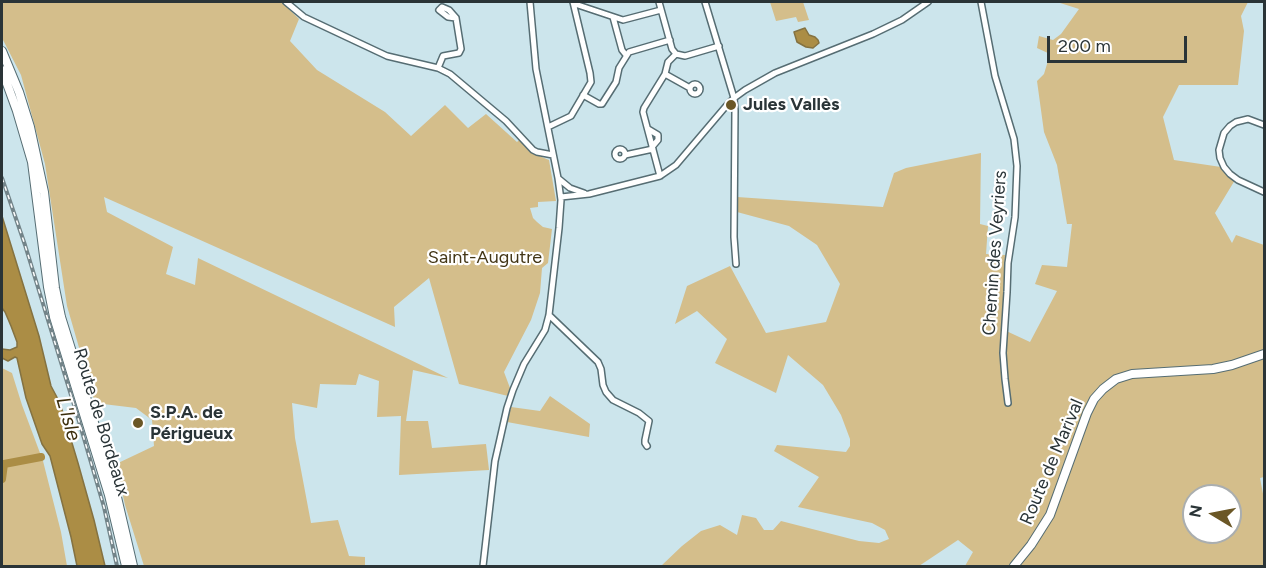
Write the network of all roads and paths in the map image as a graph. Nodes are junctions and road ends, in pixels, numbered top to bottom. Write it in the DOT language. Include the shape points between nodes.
graph roads {
  1 [pos="286,2"];
  2 [pos="530,2"];
  3 [pos="573,2"];
  4 [pos="659,2"];
  5 [pos="705,2"];
  6 [pos="928,2"];
  7 [pos="981,2"];
  8 [pos="661,10"];
  9 [pos="613,17"];
  10 [pos="456,18"];
  11 [pos="670,40"];
  12 [pos="719,46"];
  13 [pos="2,51"];
  14 [pos="676,54"];
  15 [pos="626,55"];
  16 [pos="438,68"];
  17 [pos="2,70"];
  18 [pos="665,74"];
  19 [pos="690,88"];
  20 [pos="583,95"];
  21 [pos="734,98"];
  22 [pos="1264,125"];
  23 [pos="548,127"];
  24 [pos="652,148"];
  25 [pos="625,155"];
  26 [pos="553,156"];
  27 [pos="660,176"];
  28 [pos="558,178"];
  29 [pos="1264,192"];
  30 [pos="589,194"];
  31 [pos="561,197"];
  32 [pos="736,264"];
  33 [pos="52,288"];
  34 [pos="549,315"];
  35 [pos="1264,354"];
  36 [pos="1008,403"];
  37 [pos="647,446"];
  38 [pos="126,567"];
  39 [pos="133,567"];
  40 [pos="483,567"];
  41 [pos="1014,567"];
  1 -- 16 [label="street" via="304,17 387,56"];
  2 -- 23 [label="street" via="536,69"];
  3 -- 9 [label="street"];
  3 -- 20 [label="street" via="591,82"];
  4 -- 8 [label="street"];
  5 -- 12 [label="street"];
  6 -- 21 [label="street" via="902,20 775,73"];
  7 -- 36 [label="street, Chemin des Veyriers" via="1017,166 1003,353"];
  8 -- 9 [label="street" via="623,20"];
  8 -- 11 [label="street"];
  9 -- 15 [label="street"];
  10 -- 16 [label="street" via="461,49 459,53 443,56"];
  11 -- 14 [label="street"];
  11 -- 15 [label="street"];
  12 -- 14 [label="street" via="685,56"];
  12 -- 21 [label="street"];
  13 -- 33 [label="main road" via="19,92 37,157"];
  14 -- 18 [label="street" via="668,62"];
  15 -- 20 [label="street" via="602,104"];
  16 -- 26 [label="street" via="506,121 534,150"];
  17 -- 33 [label="main road" via="32,162"];
  18 -- 19 [label="street"];
  18 -- 24 [label="street" via="643,112 648,129 658,135"];
  20 -- 23 [label="street" via="571,116"];
  21 -- 27 [label="street" via="676,165"];
  21 -- 32 [label="street"];
  22 -- 29 [label="street" via="1248,119 1236,122 1224,133 1219,150 1230,174"];
  23 -- 26 [label="street"];
  24 -- 25 [label="street"];
  24 -- 27 [label="street"];
  26 -- 28 [label="street"];
  27 -- 30 [label="street"];
  28 -- 30 [label="street"];
  28 -- 31 [label="street"];
  30 -- 31 [label="street"];
  31 -- 34 [label="street"];
  33 -- 38 [label="main road, Route de Bordeaux" via="54,317 109,495"];
  33 -- 39 [label="main road, Route de Bordeaux" via="116,493"];
  34 -- 37 [label="street" via="598,362 606,392 649,421"];
  34 -- 40 [label="street" via="507,408 495,461"];
  35 -- 41 [label="main road, Route de Marival" via="1213,369 1132,374 1103,389 1086,413 1050,514"];
}
